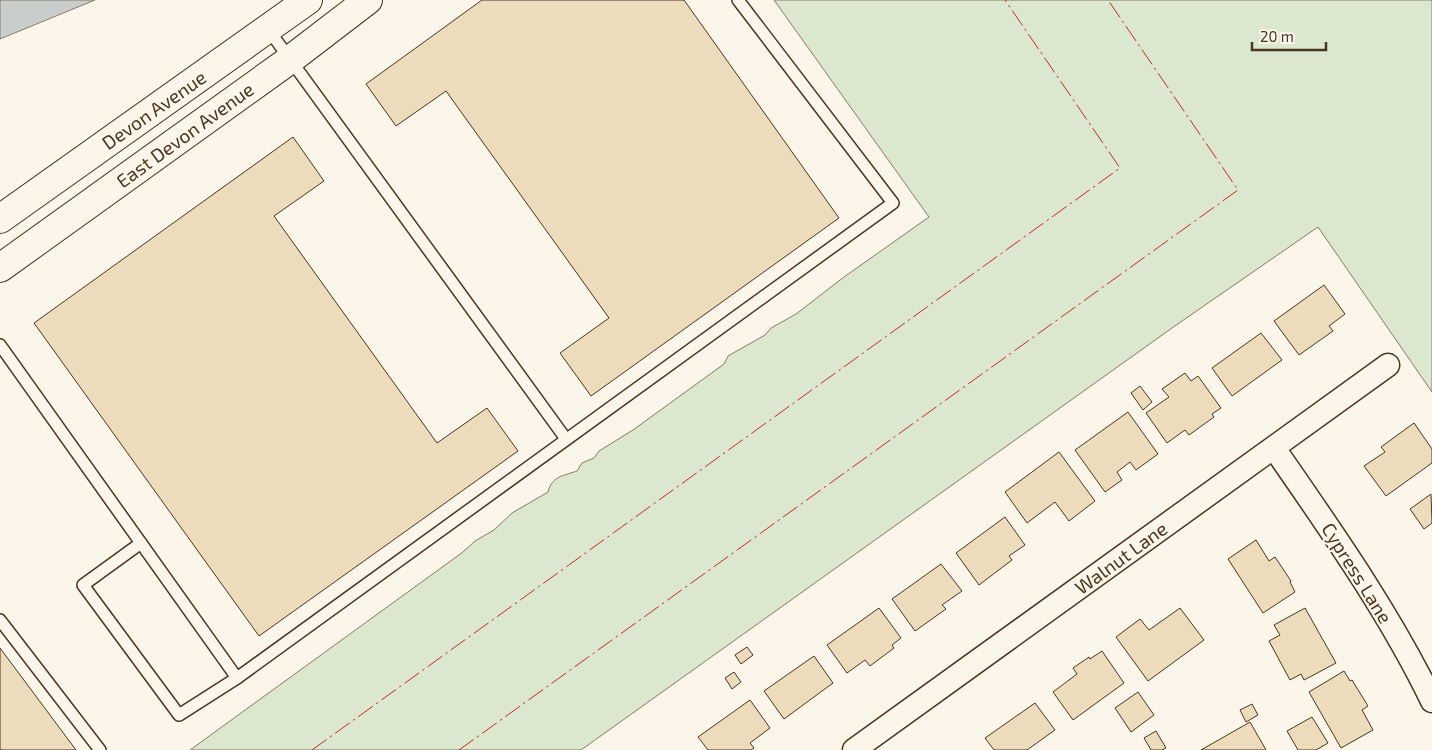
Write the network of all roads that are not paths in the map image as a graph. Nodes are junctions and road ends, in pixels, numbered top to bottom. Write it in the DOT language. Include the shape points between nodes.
graph roads {
  1 [pos="308,0"];
  2 [pos="368,0"];
  3 [pos="738,0"];
  4 [pos="268,29"];
  5 [pos="291,59"];
  6 [pos="0,219"];
  7 [pos="0,268"];
  8 [pos="0,345"];
  9 [pos="1388,365"];
  10 [pos="566,440"];
  11 [pos="1274,448"];
  12 [pos="141,543"];
  13 [pos="0,620"];
  14 [pos="237,678"];
  15 [pos="1432,701"];
  16 [pos="100,750"];
  17 [pos="854,750"];
  1 -- 4 [label="main road, Devon Avenue"];
  2 -- 5 [label="main road, East Devon Avenue"];
  3 -- 10 [label="lane" via="893,203"];
  4 -- 5 [label="lane"];
  4 -- 6 [label="main road, Devon Avenue"];
  5 -- 7 [label="main road, East Devon Avenue"];
  5 -- 10 [label="lane"];
  8 -- 12 [label="lane"];
  9 -- 11 [label="street, Walnut Lane"];
  10 -- 14 [label="lane"];
  11 -- 15 [label="street, Cypress Lane" via="1343,548 1408,654"];
  11 -- 17 [label="street, Walnut Lane"];
  12 -- 14 [label="lane"];
  12 -- 14 [label="lane" via="83,585 178,716"];
  13 -- 16 [label="lane"];
}
